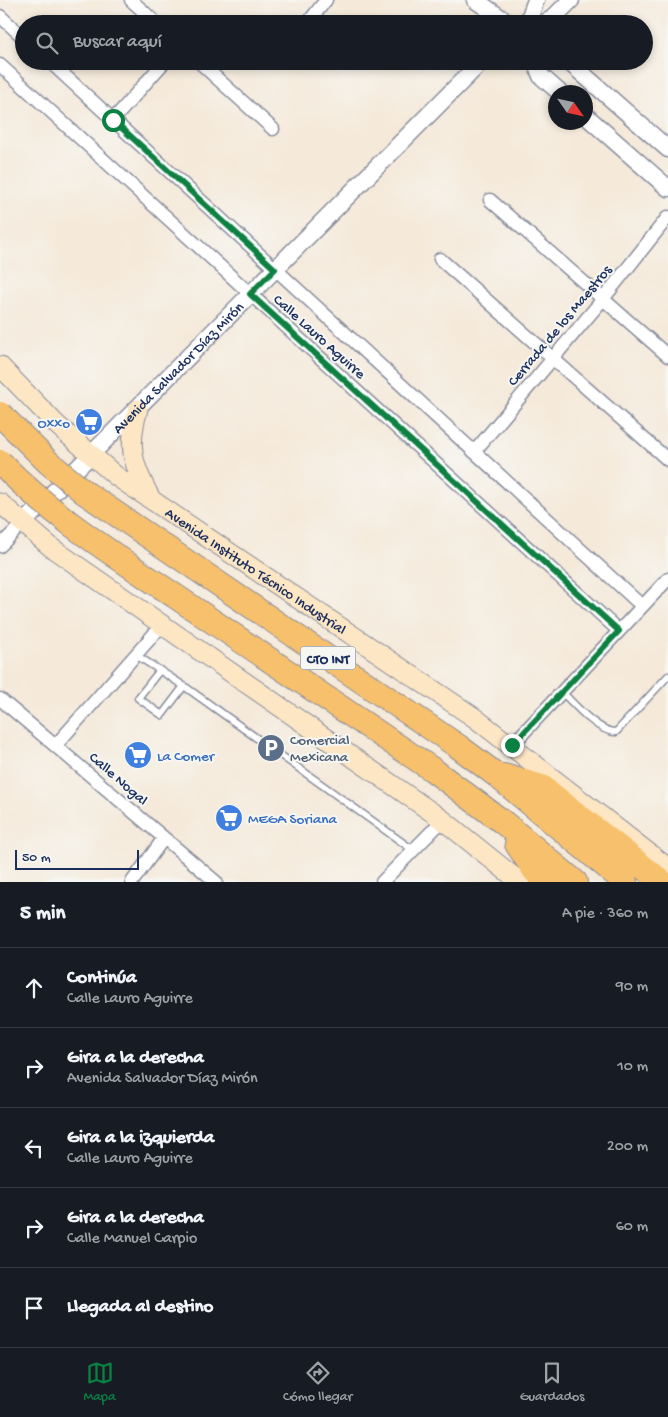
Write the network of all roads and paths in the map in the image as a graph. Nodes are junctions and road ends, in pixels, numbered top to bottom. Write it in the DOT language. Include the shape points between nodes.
graph roads {
  1 [pos="131,0"];
  2 [pos="326,0"];
  3 [pos="536,0"];
  4 [pos="571,0"];
  5 [pos="482,2"];
  6 [pos="147,15"];
  7 [pos="314,15"];
  8 [pos="499,15"];
  9 [pos="530,15"];
  10 [pos="556,15"];
  11 [pos="0,16"];
  12 [pos="15,30"];
  13 [pos="0,65"];
  14 [pos="59,70"];
  15 [pos="157,70"];
  16 [pos="208,70"];
  17 [pos="473,70"];
  18 [pos="539,70"];
  19 [pos="578,70"];
  20 [pos="551,85"];
  21 [pos="113,120"];
  22 [pos="593,122"];
  23 [pos="273,129"];
  24 [pos="668,149"];
  25 [pos="668,188"];
  26 [pos="490,200"];
  27 [pos="668,217"];
  28 [pos="440,259"];
  29 [pos="275,269"];
  30 [pos="250,294"];
  31 [pos="603,299"];
  32 [pos="668,356"];
  33 [pos="553,358"];
  34 [pos="0,366"];
  35 [pos="138,409"];
  36 [pos="0,414"];
  37 [pos="474,452"];
  38 [pos="91,456"];
  39 [pos="668,460"];
  40 [pos="0,462"];
  41 [pos="152,501"];
  42 [pos="0,503"];
  43 [pos="22,524"];
  44 [pos="0,546"];
  45 [pos="668,580"];
  46 [pos="642,606"];
  47 [pos="162,625"];
  48 [pos="619,631"];
  49 [pos="136,655"];
  50 [pos="160,670"];
  51 [pos="668,676"];
  52 [pos="184,686"];
  53 [pos="562,692"];
  54 [pos="0,699"];
  55 [pos="56,745"];
  56 [pos="512,745"];
  57 [pos="495,774"];
  58 [pos="442,820"];
  59 [pos="504,824"];
  60 [pos="164,838"];
  61 [pos="413,850"];
  62 [pos="668,868"];
  63 [pos="132,882"];
  64 [pos="216,882"];
  65 [pos="382,882"];
  66 [pos="520,882"];
  67 [pos="548,882"];
  68 [pos="575,882"];
  69 [pos="625,882"];
  70 [pos="662,882"];
  1 -- 6 [label="street"];
  2 -- 7 [label="street"];
  3 -- 9 [label="street"];
  4 -- 10 [label="street"];
  5 -- 8 [label="street"];
  11 -- 12 [label="street"];
  13 -- 30 [label="street, Calle Lauro Aguirre"];
  14 -- 21 [label="street, Calle Lauro Aguirre"];
  15 -- 21 [label="street"];
  16 -- 23 [label="street"];
  17 -- 29 [label="street, Avenida Salvador Díaz Mirón"];
  18 -- 20 [label="street"];
  19 -- 24 [label="street"];
  21 -- 29 [label="street, Calle Lauro Aguirre"];
  22 -- 25 [label="street"];
  26 -- 31 [label="street"];
  27 -- 31 [label="street, Cerrada de los Maestros"];
  28 -- 33 [label="street"];
  29 -- 30 [label="street, Avenida Salvador Díaz Mirón"];
  29 -- 37 [label="street, Calle Lauro Aguirre"];
  30 -- 35 [label="street, Avenida Salvador Díaz Mirón"];
  30 -- 48 [label="street, Calle Lauro Aguirre"];
  31 -- 32 [label="street"];
  31 -- 33 [label="street, Cerrada de los Maestros"];
  33 -- 37 [label="street, Cerrada de los Maestros"];
  33 -- 39 [label="street"];
  34 -- 38 [label="main road, Avenida Instituto Técnico Industrial / CTO INT"];
  35 -- 38 [label="street, Avenida Salvador Díaz Mirón"];
  35 -- 41 [label="main road" via="131,446 133,464"];
  36 -- 57 [label="highway, CTO INT, bridge" via="48,462 84,492"];
  37 -- 46 [label="street, Calle Lauro Aguirre"];
  38 -- 41 [label="main road, Avenida Instituto Técnico Industrial / CTO INT"];
  38 -- 43 [label="street, Avenida Salvador Díaz Mirón"];
  40 -- 59 [label="highway, CTO INT, bridge" via="62,519 433,770"];
  41 -- 56 [label="main road, Avenida Instituto Técnico Industrial / CTO INT"];
  42 -- 43 [label="main road"];
  43 -- 44 [label="street"];
  43 -- 47 [label="main road"];
  45 -- 46 [label="street"];
  46 -- 48 [label="street"];
  47 -- 49 [label="street"];
  47 -- 58 [label="main road"];
  48 -- 53 [label="street"];
  49 -- 50 [label="lane"];
  49 -- 55 [label="street"];
  50 -- 52 [label="lane"];
  50 -- 52 [label="lane" via="138,698 162,715"];
  51 -- 53 [label="lane" via="616,732 600,726"];
  52 -- 61 [label="lane"];
  53 -- 56 [label="street"];
  54 -- 55 [label="street, Calle Nogal"];
  55 -- 60 [label="street, Calle Nogal"];
  56 -- 62 [label="main road, Avenida Instituto Técnico Industrial / CTO INT"];
  57 -- 69 [label="highway, CTO INT"];
  57 -- 70 [label="highway" via="542,786"];
  58 -- 61 [label="street"];
  58 -- 66 [label="main road"];
  59 -- 67 [label="highway" via="535,871"];
  59 -- 68 [label="highway, CTO INT"];
  60 -- 63 [label="street"];
  60 -- 64 [label="street, Calle Nogal"];
  61 -- 65 [label="street"];
}
